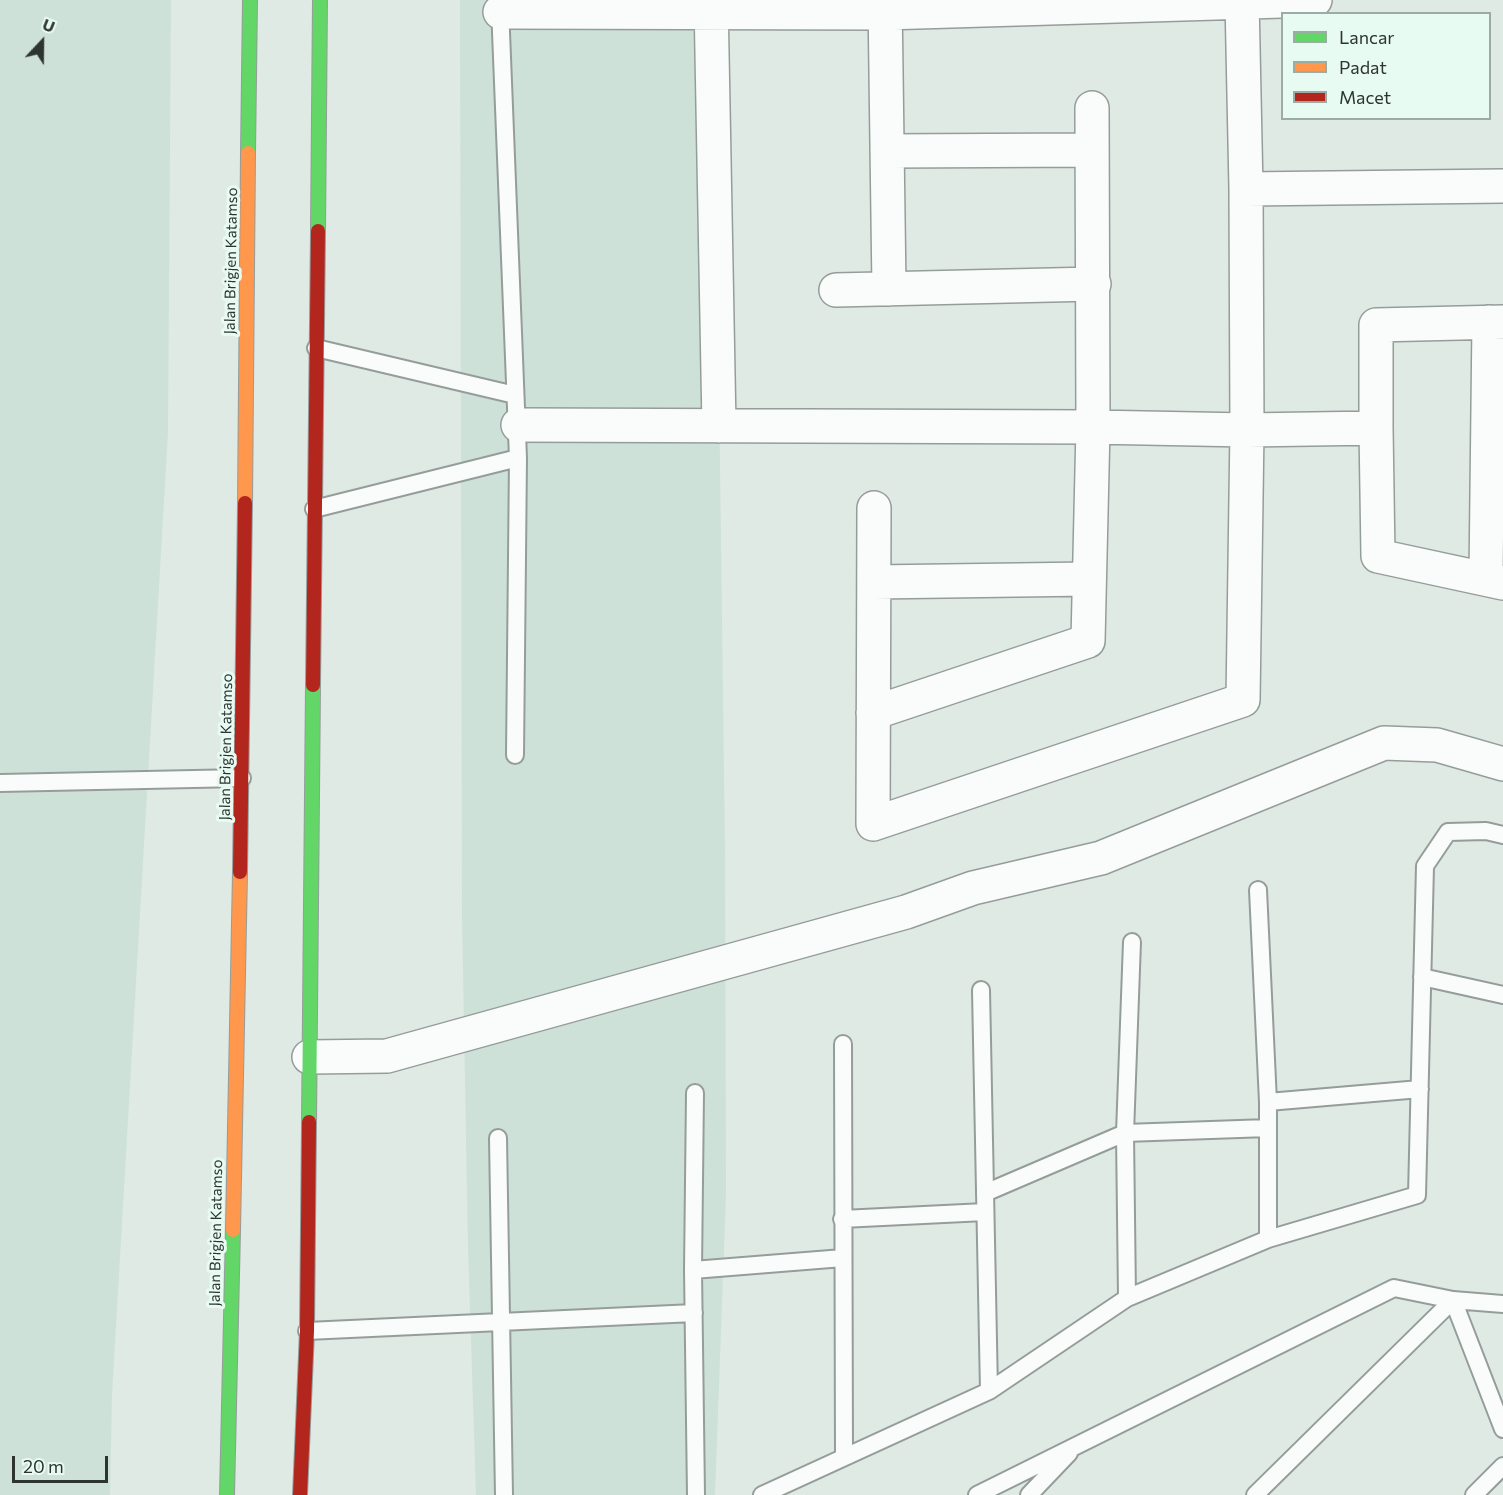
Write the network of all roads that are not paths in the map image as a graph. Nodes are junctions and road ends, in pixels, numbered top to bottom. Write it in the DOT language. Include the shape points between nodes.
graph roads {
  1 [pos="250,0"];
  2 [pos="320,0"];
  3 [pos="1315,0"];
  4 [pos="1242,1"];
  5 [pos="500,6"];
  6 [pos="712,6"];
  7 [pos="885,7"];
  8 [pos="1092,108"];
  9 [pos="1092,150"];
  10 [pos="887,151"];
  11 [pos="1503,186"];
  12 [pos="1246,189"];
  13 [pos="1094,284"];
  14 [pos="889,288"];
  15 [pos="836,290"];
  16 [pos="1496,322"];
  17 [pos="316,348"];
  18 [pos="516,410"];
  19 [pos="718,426"];
  20 [pos="1093,426"];
  21 [pos="1376,428"];
  22 [pos="1246,430"];
  23 [pos="518,458"];
  24 [pos="874,508"];
  25 [pos="314,509"];
  26 [pos="1089,579"];
  27 [pos="1494,580"];
  28 [pos="874,582"];
  29 [pos="873,713"];
  30 [pos="515,755"];
  31 [pos="1503,764"];
  32 [pos="242,778"];
  33 [pos="0,783"];
  34 [pos="1503,835"];
  35 [pos="1258,890"];
  36 [pos="1132,942"];
  37 [pos="1422,977"];
  38 [pos="981,990"];
  39 [pos="1503,995"];
  40 [pos="843,1044"];
  41 [pos="309,1057"];
  42 [pos="1420,1089"];
  43 [pos="694,1093"];
  44 [pos="1268,1102"];
  45 [pos="1268,1128"];
  46 [pos="1125,1133"];
  47 [pos="498,1138"];
  48 [pos="985,1193"];
  49 [pos="985,1212"];
  50 [pos="842,1219"];
  51 [pos="1268,1239"];
  52 [pos="843,1258"];
  53 [pos="693,1270"];
  54 [pos="1127,1298"];
  55 [pos="1453,1300"];
  56 [pos="1503,1305"];
  57 [pos="694,1313"];
  58 [pos="502,1322"];
  59 [pos="307,1331"];
  60 [pos="989,1391"];
  61 [pos="1503,1429"];
  62 [pos="1078,1444"];
  63 [pos="844,1457"];
  64 [pos="1503,1466"];
  65 [pos="227,1495"];
  66 [pos="300,1495"];
  67 [pos="504,1495"];
  68 [pos="696,1495"];
  69 [pos="762,1495"];
  70 [pos="977,1495"];
  71 [pos="1029,1495"];
  72 [pos="1255,1495"];
  73 [pos="1474,1495"];
  1 -- 32 [label="highway, Jalan Brigjen Katamso"];
  2 -- 17 [label="highway"];
  3 -- 4 [label="street"];
  4 -- 7 [label="street"];
  4 -- 12 [label="street"];
  5 -- 6 [label="street"];
  5 -- 18 [label="lane"];
  6 -- 7 [label="street"];
  6 -- 19 [label="street"];
  7 -- 10 [label="street"];
  8 -- 9 [label="street"];
  9 -- 10 [label="street"];
  9 -- 13 [label="street"];
  10 -- 14 [label="street"];
  11 -- 12 [label="street"];
  12 -- 22 [label="street"];
  13 -- 14 [label="street"];
  13 -- 20 [label="street"];
  14 -- 15 [label="street"];
  16 -- 21 [label="street" via="1376,325"];
  16 -- 27 [label="street"];
  17 -- 18 [label="lane"];
  17 -- 25 [label="highway"];
  18 -- 19 [label="street"];
  18 -- 23 [label="lane"];
  19 -- 20 [label="street"];
  20 -- 22 [label="street"];
  20 -- 26 [label="street"];
  21 -- 22 [label="street"];
  21 -- 27 [label="street" via="1378,556"];
  22 -- 29 [label="street" via="1243,700 873,824"];
  23 -- 25 [label="lane"];
  23 -- 30 [label="lane"];
  24 -- 28 [label="street"];
  25 -- 41 [label="highway"];
  26 -- 28 [label="street"];
  26 -- 29 [label="street" via="1088,641"];
  28 -- 29 [label="street"];
  31 -- 41 [label="street" via="1437,745 1384,743 1101,858 973,888 906,912 387,1056"];
  32 -- 33 [label="lane"];
  32 -- 65 [label="highway, Jalan Brigjen Katamso"];
  34 -- 37 [label="lane" via="1486,831 1448,832 1425,866"];
  35 -- 44 [label="lane"];
  36 -- 46 [label="lane"];
  37 -- 39 [label="lane"];
  37 -- 42 [label="lane"];
  38 -- 48 [label="lane"];
  40 -- 50 [label="lane"];
  41 -- 59 [label="highway"];
  42 -- 44 [label="lane"];
  42 -- 51 [label="lane" via="1417,1195"];
  43 -- 53 [label="lane"];
  44 -- 45 [label="lane"];
  45 -- 46 [label="lane"];
  45 -- 51 [label="lane"];
  46 -- 48 [label="lane"];
  46 -- 54 [label="lane"];
  47 -- 58 [label="lane"];
  48 -- 49 [label="lane"];
  49 -- 50 [label="lane"];
  49 -- 60 [label="lane"];
  50 -- 52 [label="lane"];
  51 -- 54 [label="lane"];
  52 -- 53 [label="lane"];
  52 -- 63 [label="lane"];
  53 -- 57 [label="lane"];
  54 -- 60 [label="lane"];
  55 -- 56 [label="lane"];
  55 -- 61 [label="lane"];
  55 -- 62 [label="lane" via="1394,1288"];
  55 -- 72 [label="lane"];
  57 -- 58 [label="lane"];
  57 -- 68 [label="lane"];
  58 -- 59 [label="lane"];
  58 -- 67 [label="lane"];
  59 -- 66 [label="highway"];
  60 -- 63 [label="lane"];
  62 -- 70 [label="lane"];
  62 -- 71 [label="lane"];
  63 -- 69 [label="lane"];
  64 -- 73 [label="lane"];
}
